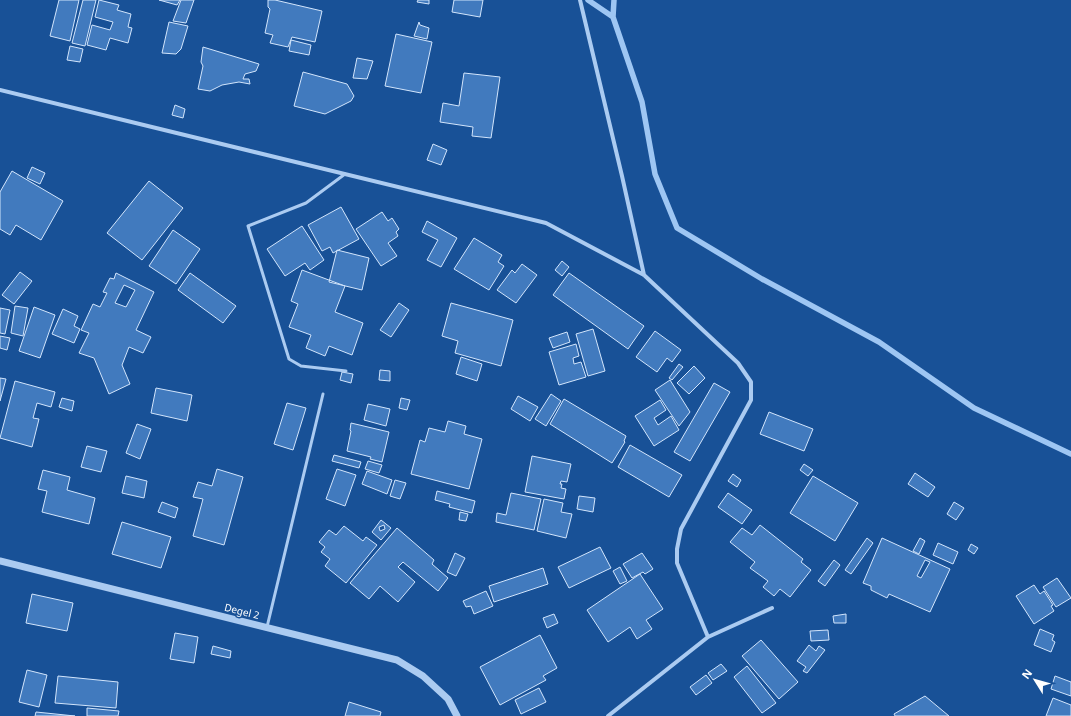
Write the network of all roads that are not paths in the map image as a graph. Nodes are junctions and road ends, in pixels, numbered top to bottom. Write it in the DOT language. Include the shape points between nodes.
graph roads {
  1 [pos="580,0"];
  2 [pos="0,90"];
  3 [pos="345,174"];
  4 [pos="644,275"];
  5 [pos="346,371"];
  6 [pos="323,394"];
  7 [pos="0,561"];
  8 [pos="772,608"];
  9 [pos="267,627"];
  10 [pos="708,638"];
  11 [pos="457,716"];
  12 [pos="608,716"];
  1 -- 4 [label="street"];
  2 -- 3 [label="street"];
  3 -- 4 [label="street" via="546,223"];
  3 -- 5 [label="lane" via="306,203 248,226 289,359 300,366"];
  4 -- 10 [label="street" via="738,363 751,382 751,400 681,529 677,549 677,563"];
  6 -- 9 [label="lane"];
  7 -- 9 [label="street, Degel 2"];
  8 -- 10 [label="street"];
  9 -- 11 [label="street, Degel 2" via="397,660 423,676 448,700"];
  10 -- 12 [label="street"];
}
